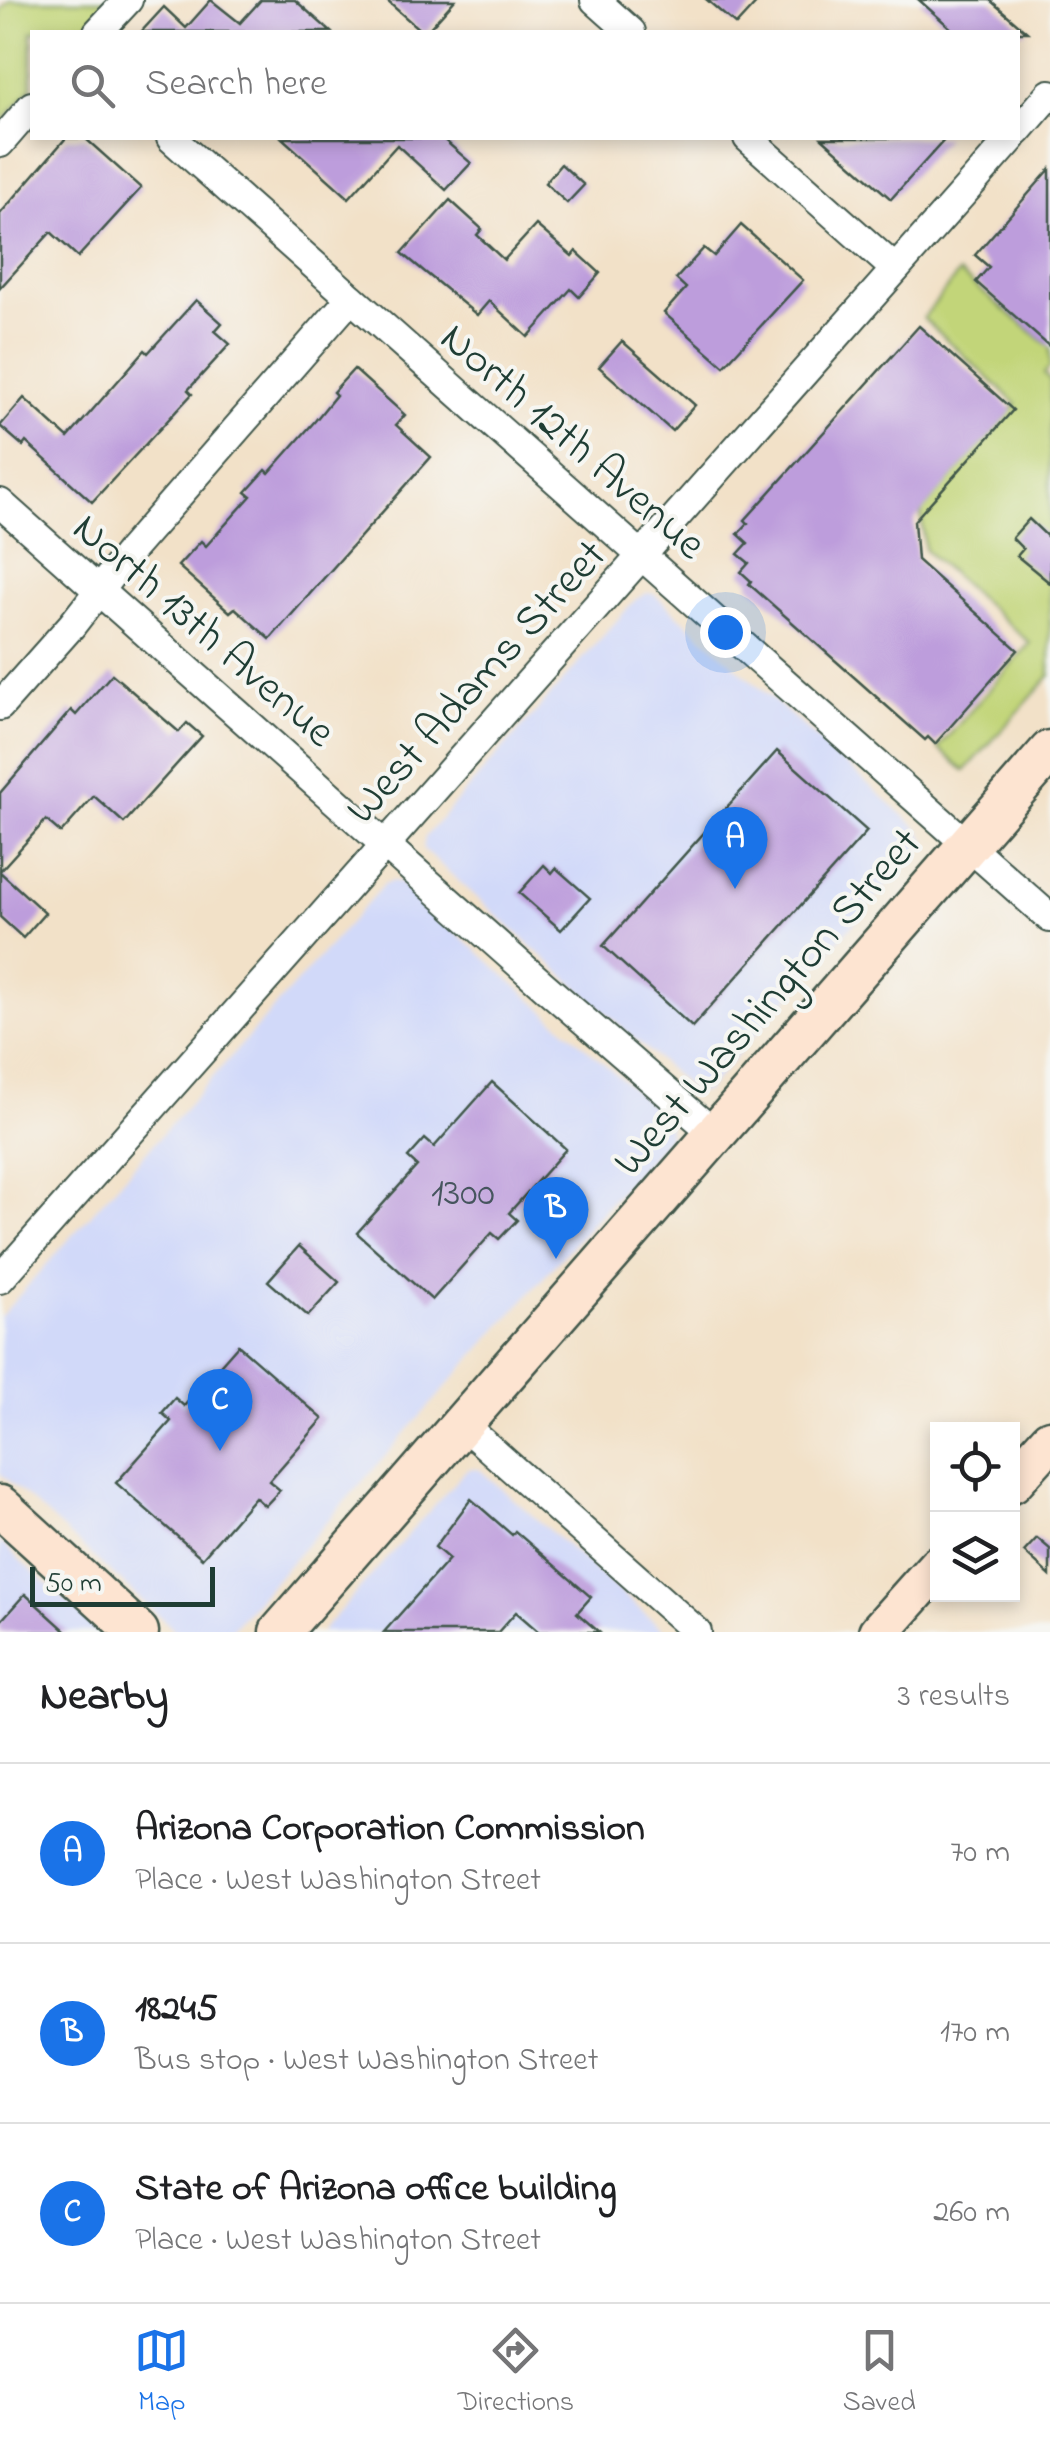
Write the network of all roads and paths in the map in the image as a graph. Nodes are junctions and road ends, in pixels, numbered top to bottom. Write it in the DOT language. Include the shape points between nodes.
graph roads {
  1 [pos="128,0"];
  2 [pos="595,0"];
  3 [pos="100,30"];
  4 [pos="629,30"];
  5 [pos="1050,94"];
  6 [pos="30,108"];
  7 [pos="1020,129"];
  8 [pos="173,140"];
  9 [pos="750,140"];
  10 [pos="1010,140"];
  11 [pos="0,143"];
  12 [pos="895,268"];
  13 [pos="352,298"];
  14 [pos="0,503"];
  15 [pos="642,554"];
  16 [pos="100,590"];
  17 [pos="0,706"];
  18 [pos="1050,751"];
  19 [pos="386,844"];
  20 [pos="968,844"];
  21 [pos="1050,918"];
  22 [pos="715,1134"];
  23 [pos="0,1278"];
  24 [pos="462,1424"];
  25 [pos="1050,1440"];
  26 [pos="1020,1473"];
  27 [pos="0,1506"];
  28 [pos="930,1575"];
  29 [pos="138,1632"];
  30 [pos="280,1632"];
  31 [pos="697,1632"];
  32 [pos="879,1632"];
  1 -- 3 [label="street"];
  2 -- 4 [label="street"];
  5 -- 7 [label="street"];
  6 -- 11 [label="street"];
  8 -- 13 [label="street, North 12th Avenue"];
  9 -- 12 [label="street"];
  10 -- 12 [label="street, West Adams Street"];
  12 -- 15 [label="street, West Adams Street"];
  13 -- 15 [label="street, North 12th Avenue"];
  13 -- 16 [label="street"];
  14 -- 16 [label="street, North 13th Avenue"];
  15 -- 19 [label="street, West Adams Street"];
  15 -- 20 [label="street, North 12th Avenue"];
  16 -- 17 [label="street"];
  16 -- 19 [label="street, North 13th Avenue"];
  18 -- 20 [label="main road, West Washington Street"];
  19 -- 22 [label="street, North 13th Avenue"];
  19 -- 23 [label="street, West Adams Street"];
  20 -- 21 [label="street, North 12th Avenue"];
  20 -- 22 [label="main road, West Washington Street"];
  22 -- 24 [label="main road, West Washington Street"];
  24 -- 30 [label="main road, West Washington Street"];
  24 -- 31 [label="street"];
  25 -- 26 [label="main road"];
  27 -- 29 [label="main road"];
  28 -- 32 [label="main road"];
}
